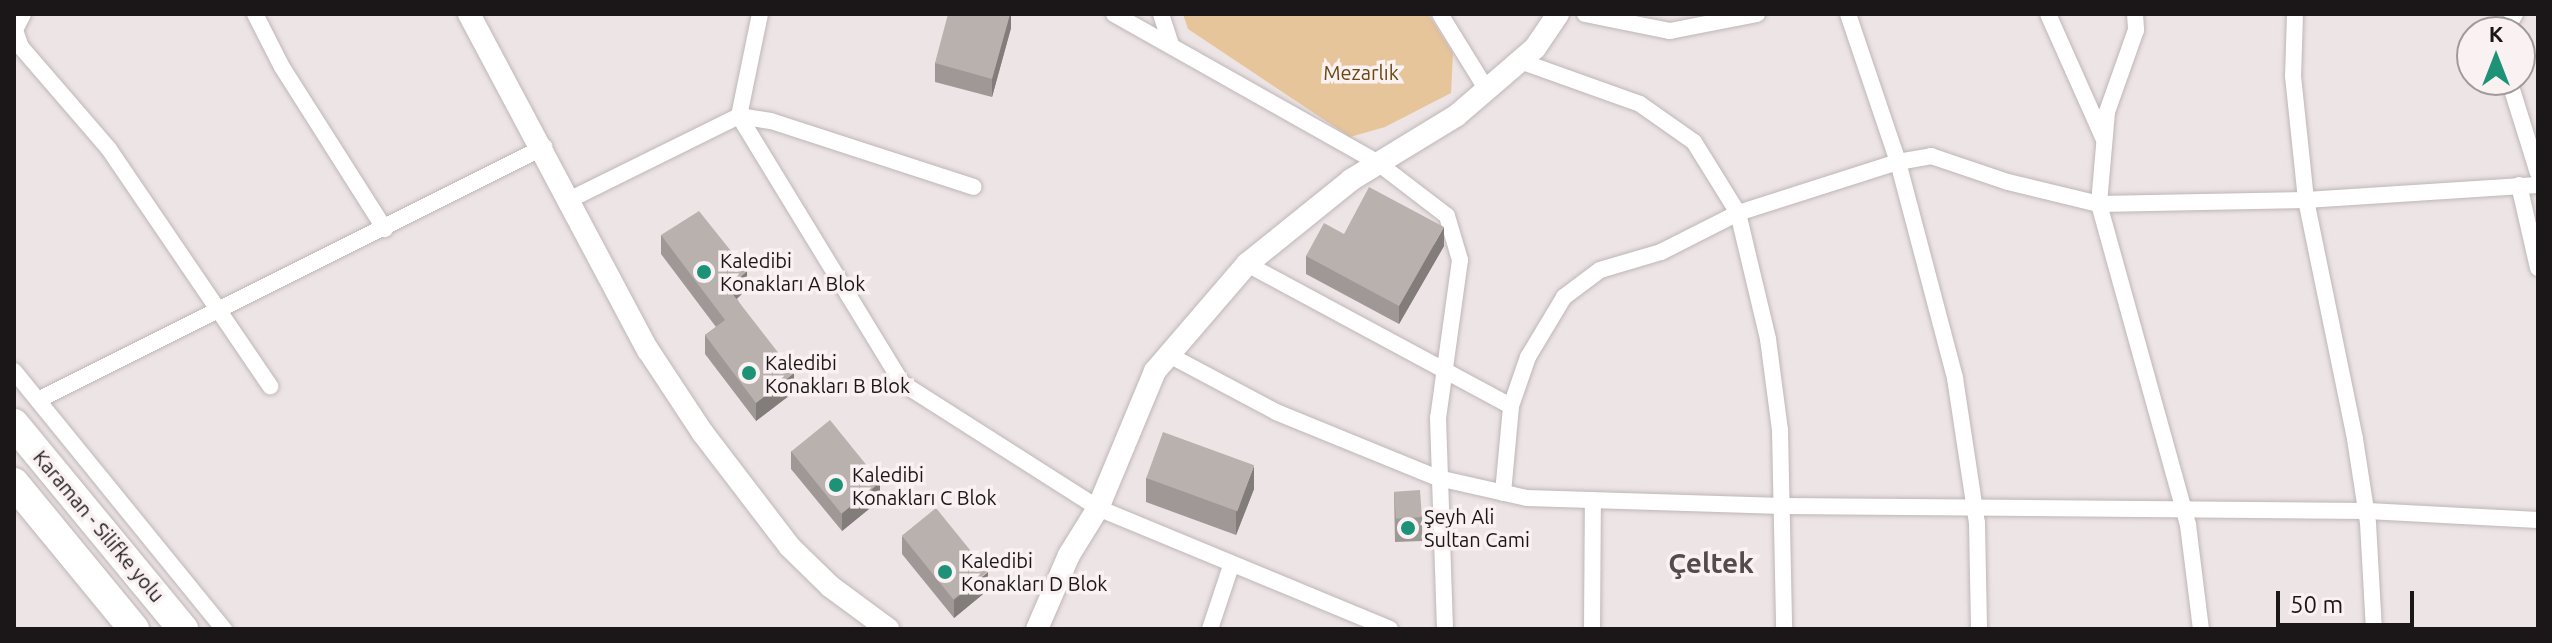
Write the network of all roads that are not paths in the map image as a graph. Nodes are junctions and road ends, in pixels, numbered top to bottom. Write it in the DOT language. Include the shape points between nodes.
graph roads {
  1 [pos="23,14"];
  2 [pos="255,14"];
  3 [pos="469,14"];
  4 [pos="760,14"];
  5 [pos="1114,14"];
  6 [pos="1161,14"];
  7 [pos="1440,14"];
  8 [pos="1558,14"];
  9 [pos="1585,14"];
  10 [pos="1757,14"];
  11 [pos="1848,14"];
  12 [pos="2048,14"];
  13 [pos="2135,14"];
  14 [pos="2295,14"];
  15 [pos="1171,44"];
  16 [pos="1520,61"];
  17 [pos="1487,90"];
  18 [pos="2514,96"];
  19 [pos="739,116"];
  20 [pos="2104,141"];
  21 [pos="544,147"];
  22 [pos="1898,162"];
  23 [pos="1378,163"];
  24 [pos="2538,173"];
  25 [pos="2519,185"];
  26 [pos="2538,185"];
  27 [pos="974,187"];
  28 [pos="571,199"];
  29 [pos="2306,200"];
  30 [pos="2099,204"];
  31 [pos="1738,213"];
  32 [pos="385,229"];
  33 [pos="1247,264"];
  34 [pos="2538,268"];
  35 [pos="217,314"];
  36 [pos="1169,355"];
  37 [pos="1442,367"];
  38 [pos="14,371"];
  39 [pos="270,386"];
  40 [pos="38,400"];
  41 [pos="1511,406"];
  42 [pos="14,424"];
  43 [pos="1438,478"];
  44 [pos="14,483"];
  45 [pos="1503,493"];
  46 [pos="1593,500"];
  47 [pos="1782,506"];
  48 [pos="1098,508"];
  49 [pos="1974,508"];
  50 [pos="2184,511"];
  51 [pos="2366,511"];
  52 [pos="2538,520"];
  53 [pos="1231,566"];
  54 [pos="134,629"];
  55 [pos="183,629"];
  56 [pos="224,629"];
  57 [pos="888,629"];
  58 [pos="1037,629"];
  59 [pos="1210,629"];
  60 [pos="1390,629"];
  61 [pos="1445,629"];
  62 [pos="1592,629"];
  63 [pos="1784,629"];
  64 [pos="1979,629"];
  65 [pos="2201,629"];
  66 [pos="2374,629"];
  1 -- 35 [label="street" via="15,30 21,47 109,149"];
  2 -- 32 [label="street" via="282,67"];
  3 -- 21 [label="street"];
  4 -- 19 [label="street"];
  5 -- 15 [label="street"];
  6 -- 15 [label="street"];
  7 -- 17 [label="street"];
  8 -- 16 [label="street"];
  9 -- 10 [label="street" via="1670,31"];
  11 -- 22 [label="street"];
  12 -- 20 [label="street"];
  13 -- 20 [label="street" via="2136,30 2107,112"];
  14 -- 29 [label="street" via="2293,76"];
  15 -- 23 [label="street"];
  16 -- 17 [label="street"];
  16 -- 31 [label="street" via="1651,111 1694,142"];
  17 -- 23 [label="street" via="1456,116"];
  18 -- 24 [label="street"];
  19 -- 27 [label="street" via="771,121"];
  19 -- 28 [label="street"];
  19 -- 48 [label="street" via="902,383"];
  20 -- 30 [label="street"];
  21 -- 28 [label="street"];
  21 -- 32 [label="street"];
  22 -- 30 [label="street" via="1931,156"];
  22 -- 31 [label="street"];
  22 -- 49 [label="street" via="1955,378"];
  23 -- 33 [label="street"];
  23 -- 37 [label="street" via="1447,216 1456,235 1460,260"];
  25 -- 26 [label="street"];
  25 -- 29 [label="street"];
  25 -- 34 [label="street"];
  28 -- 57 [label="street" via="648,350 744,489 831,587"];
  29 -- 30 [label="street"];
  29 -- 51 [label="street"];
  30 -- 50 [label="street"];
  31 -- 41 [label="street" via="1661,252 1600,270 1564,297 1528,357"];
  31 -- 47 [label="street" via="1768,339 1780,430"];
  32 -- 35 [label="street"];
  33 -- 36 [label="street"];
  33 -- 37 [label="street"];
  35 -- 39 [label="street"];
  35 -- 40 [label="street"];
  36 -- 43 [label="street" via="1276,412"];
  36 -- 48 [label="street" via="1155,371"];
  37 -- 41 [label="street"];
  37 -- 43 [label="street"];
  38 -- 40 [label="street"];
  40 -- 56 [label="street"];
  41 -- 45 [label="street"];
  42 -- 55 [label="highway, Karaman - Silifke yolu"];
  43 -- 45 [label="street"];
  43 -- 61 [label="street"];
  44 -- 54 [label="highway, Karaman - Silifke yolu"];
  45 -- 46 [label="street"];
  46 -- 47 [label="street"];
  46 -- 62 [label="street"];
  47 -- 49 [label="street"];
  47 -- 63 [label="street"];
  48 -- 53 [label="street"];
  48 -- 58 [label="street" via="1069,555"];
  49 -- 50 [label="street"];
  49 -- 64 [label="street"];
  50 -- 51 [label="street"];
  50 -- 65 [label="street"];
  51 -- 52 [label="street"];
  51 -- 66 [label="street"];
  53 -- 59 [label="street"];
  53 -- 60 [label="street"];
}
